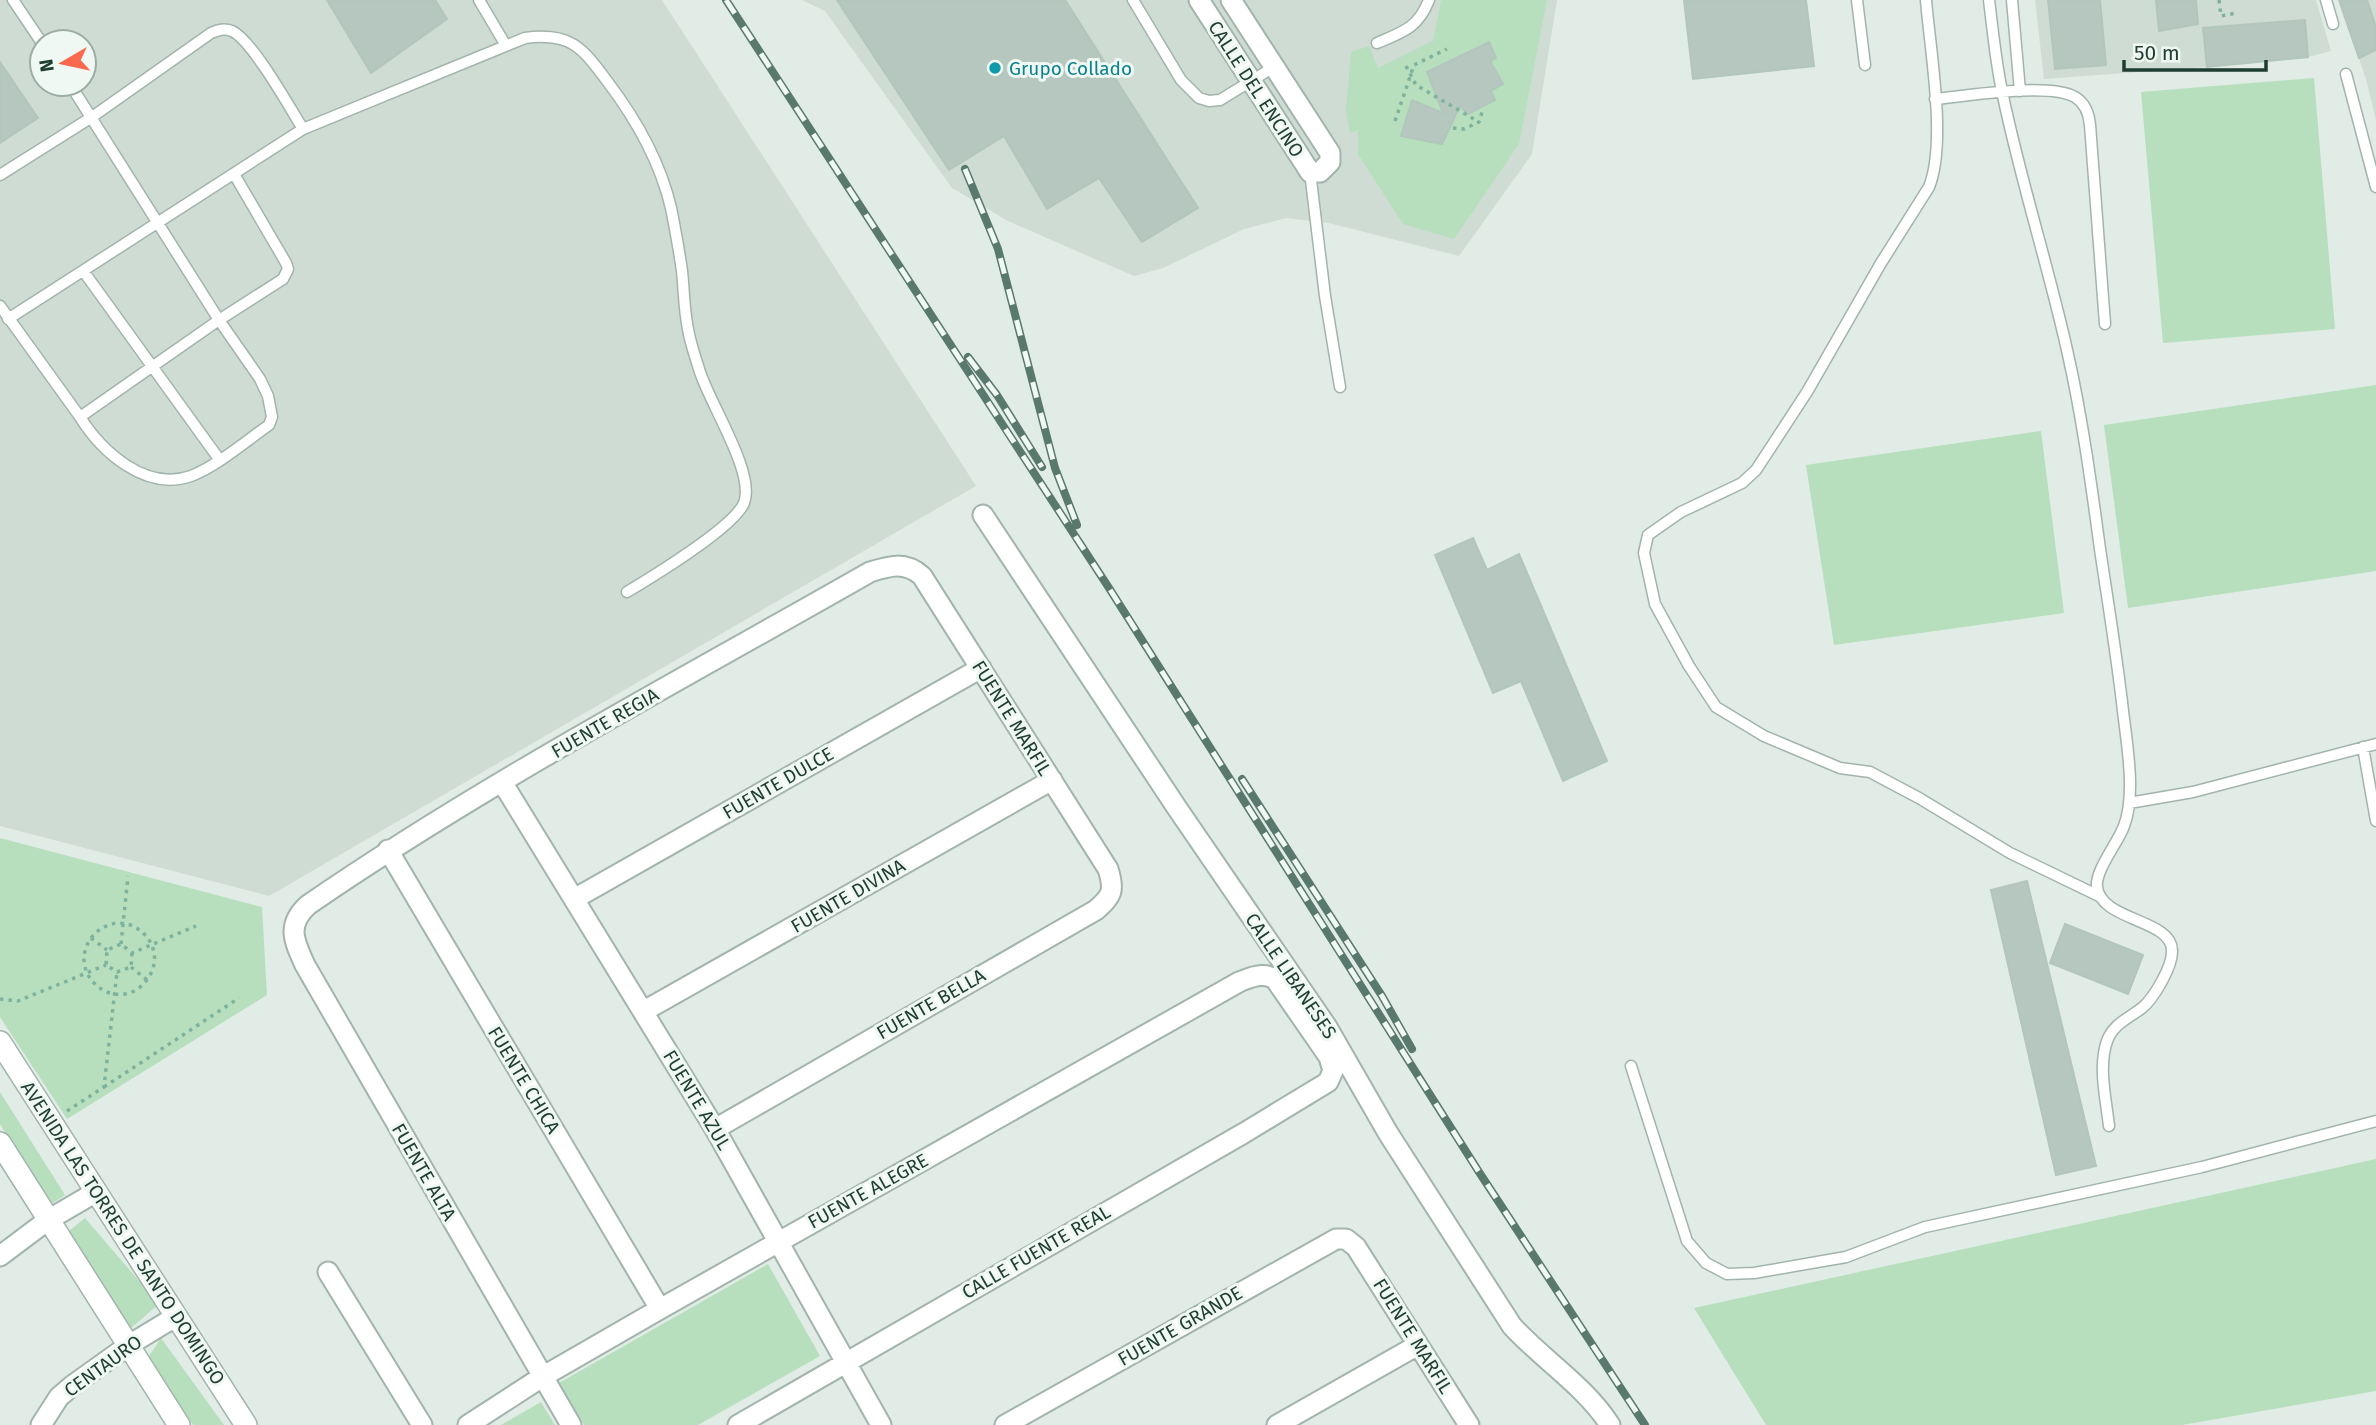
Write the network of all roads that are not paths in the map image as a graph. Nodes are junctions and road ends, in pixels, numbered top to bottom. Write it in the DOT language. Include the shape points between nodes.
graph roads {
  1 [pos="13,0"];
  2 [pos="479,0"];
  3 [pos="1133,0"];
  4 [pos="1199,0"];
  5 [pos="1231,0"];
  6 [pos="1429,0"];
  7 [pos="1857,0"];
  8 [pos="1926,0"];
  9 [pos="1989,0"];
  10 [pos="2012,0"];
  11 [pos="2326,0"];
  12 [pos="2333,24"];
  13 [pos="32,28"];
  14 [pos="1377,43"];
  15 [pos="505,44"];
  16 [pos="1865,65"];
  17 [pos="1274,67"];
  18 [pos="2346,74"];
  19 [pos="1252,82"];
  20 [pos="2020,91"];
  21 [pos="2002,93"];
  22 [pos="79,98"];
  23 [pos="1935,99"];
  24 [pos="92,117"];
  25 [pos="303,129"];
  26 [pos="1310,173"];
  27 [pos="234,174"];
  28 [pos="0,175"];
  29 [pos="2376,187"];
  30 [pos="160,224"];
  31 [pos="84,272"];
  32 [pos="0,306"];
  33 [pos="8,319"];
  34 [pos="219,320"];
  35 [pos="2105,324"];
  36 [pos="152,367"];
  37 [pos="1340,387"];
  38 [pos="80,417"];
  39 [pos="219,459"];
  40 [pos="983,514"];
  41 [pos="922,576"];
  42 [pos="627,592"];
  43 [pos="981,667"];
  44 [pos="2376,744"];
  45 [pos="2363,747"];
  46 [pos="1052,780"];
  47 [pos="502,782"];
  48 [pos="2129,803"];
  49 [pos="2376,821"];
  50 [pos="388,850"];
  51 [pos="1102,860"];
  52 [pos="2099,896"];
  53 [pos="574,898"];
  54 [pos="298,914"];
  55 [pos="1275,979"];
  56 [pos="644,1011"];
  57 [pos="0,1041"];
  58 [pos="1631,1066"];
  59 [pos="2376,1121"];
  60 [pos="2109,1126"];
  61 [pos="715,1129"];
  62 [pos="0,1143"];
  63 [pos="96,1192"];
  64 [pos="48,1220"];
  65 [pos="778,1242"];
  66 [pos="1356,1247"];
  67 [pos="0,1255"];
  68 [pos="328,1272"];
  69 [pos="660,1309"];
  70 [pos="174,1317"];
  71 [pos="1418,1345"];
  72 [pos="129,1346"];
  73 [pos="845,1362"];
  74 [pos="542,1377"];
  75 [pos="41,1425"];
  76 [pos="179,1425"];
  77 [pos="246,1425"];
  78 [pos="422,1425"];
  79 [pos="468,1425"];
  80 [pos="571,1425"];
  81 [pos="738,1425"];
  82 [pos="881,1425"];
  83 [pos="1005,1425"];
  84 [pos="1277,1425"];
  85 [pos="1469,1425"];
  86 [pos="1610,1425"];
  1 -- 13 [label="lane"];
  2 -- 15 [label="lane"];
  3 -- 19 [label="lane" via="1181,80 1199,98 1220,100"];
  4 -- 19 [label="street, CALLE DEL ENCINO"];
  5 -- 17 [label="street, CALLE DEL ENCINO"];
  6 -- 14 [label="lane" via="1409,30"];
  7 -- 16 [label="lane"];
  8 -- 23 [label="lane"];
  9 -- 21 [label="lane"];
  10 -- 20 [label="lane"];
  11 -- 12 [label="lane"];
  15 -- 25 [label="lane"];
  15 -- 42 [label="lane" via="548,35 570,41 589,57 632,117 655,159 670,206 687,327 700,374 746,484 738,514"];
  17 -- 19 [label="lane"];
  17 -- 26 [label="street, CALLE DEL ENCINO" via="1331,156 1324,169"];
  18 -- 29 [label="lane"];
  19 -- 26 [label="street, CALLE DEL ENCINO"];
  20 -- 21 [label="lane"];
  20 -- 35 [label="lane" via="2074,96 2089,114"];
  21 -- 23 [label="lane"];
  21 -- 48 [label="lane" via="2068,353 2087,457 2123,711"];
  22 -- 24 [label="lane"];
  23 -- 52 [label="lane" via="1937,147 1929,187 1756,470 1742,483 1681,512 1648,535 1644,553 1649,581 1655,604 1716,707 1764,736 1840,768 1870,772 2010,853"];
  24 -- 25 [label="lane" via="211,33 229,30 247,43"];
  24 -- 28 [label="lane"];
  24 -- 30 [label="lane"];
  25 -- 27 [label="lane"];
  26 -- 37 [label="lane"];
  27 -- 30 [label="lane"];
  27 -- 34 [label="lane" via="288,269 283,279"];
  30 -- 31 [label="lane"];
  30 -- 34 [label="lane"];
  31 -- 33 [label="lane"];
  31 -- 36 [label="lane"];
  32 -- 33 [label="lane"];
  33 -- 38 [label="lane"];
  34 -- 36 [label="lane"];
  34 -- 39 [label="lane" via="260,379 272,417 269,425"];
  36 -- 38 [label="lane"];
  36 -- 39 [label="lane"];
  38 -- 39 [label="lane" via="111,455 149,475 174,480 193,475"];
  40 -- 86 [label="street, CALLE LIBANESES" via="1327,1027 1388,1133 1512,1326 1584,1393"];
  41 -- 43 [label="street, FUENTE MARFIL"];
  41 -- 47 [label="street, FUENTE REGIA" via="893,565 870,572"];
  43 -- 46 [label="street, FUENTE MARFIL"];
  43 -- 53 [label="street, FUENTE DULCE"];
  44 -- 45 [label="lane"];
  45 -- 48 [label="lane" via="2193,792"];
  45 -- 49 [label="lane"];
  46 -- 51 [label="street, FUENTE MARFIL"];
  46 -- 56 [label="street, FUENTE DIVINA"];
  47 -- 50 [label="street, FUENTE REGIA"];
  47 -- 53 [label="street, FUENTE AZUL"];
  48 -- 52 [label="lane" via="2125,825 2097,881"];
  50 -- 54 [label="street, FUENTE REGIA"];
  50 -- 69 [label="street, FUENTE CHICA"];
  51 -- 61 [label="street, FUENTE BELLA" via="1112,892 1096,911"];
  52 -- 60 [label="lane" via="2124,915 2159,931 2170,940 2172,949 2155,993 2144,1007 2118,1024 2107,1041 2103,1071"];
  53 -- 56 [label="street, FUENTE AZUL"];
  54 -- 74 [label="street, FUENTE ALTA" via="294,932 305,965"];
  55 -- 65 [label="street, FUENTE ALEGRE" via="1262,975 1239,982"];
  55 -- 73 [label="street, CALLE FUENTE REAL" via="1329,1057 1332,1077"];
  56 -- 61 [label="street, FUENTE AZUL"];
  57 -- 63 [label="street, AVENIDA LAS TORRES DE SANTO DOMINGO"];
  58 -- 59 [label="lane" via="1688,1241 1706,1264 1727,1274 1846,1257 1925,1227 2202,1167"];
  61 -- 65 [label="street, FUENTE AZUL"];
  62 -- 64 [label="street"];
  63 -- 64 [label="street"];
  63 -- 70 [label="street, AVENIDA LAS TORRES DE SANTO DOMINGO"];
  64 -- 67 [label="street"];
  64 -- 72 [label="street"];
  65 -- 69 [label="street, FUENTE ALEGRE"];
  65 -- 73 [label="street, FUENTE AZUL"];
  66 -- 71 [label="street, FUENTE MARFIL"];
  66 -- 83 [label="street, FUENTE GRANDE" via="1346,1239 1336,1239"];
  68 -- 78 [label="street"];
  69 -- 74 [label="street, FUENTE ALEGRE"];
  70 -- 72 [label="street, CENTAURO"];
  70 -- 77 [label="street, AVENIDA LAS TORRES DE SANTO DOMINGO"];
  71 -- 84 [label="street"];
  71 -- 85 [label="street, FUENTE MARFIL"];
  72 -- 75 [label="street, CENTAURO" via="59,1397"];
  72 -- 76 [label="street"];
  73 -- 81 [label="street, CALLE FUENTE REAL"];
  73 -- 82 [label="street, FUENTE AZUL"];
  74 -- 79 [label="street, FUENTE ALEGRE"];
  74 -- 80 [label="street, FUENTE ALTA"];
}
